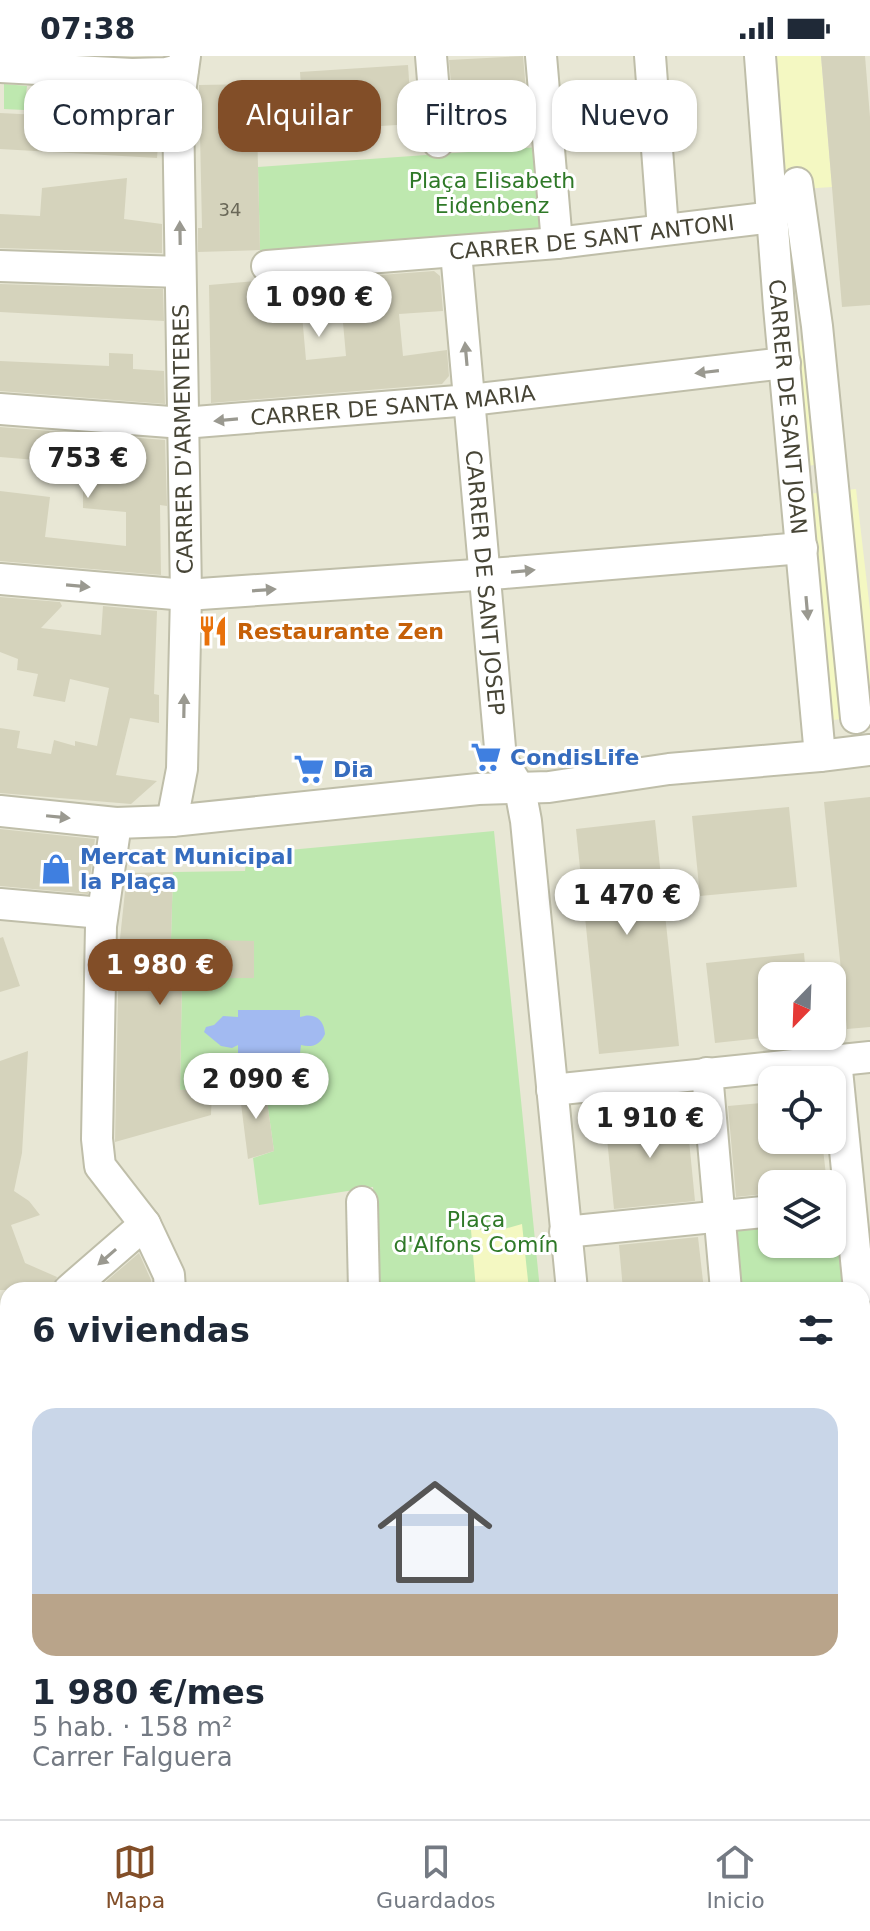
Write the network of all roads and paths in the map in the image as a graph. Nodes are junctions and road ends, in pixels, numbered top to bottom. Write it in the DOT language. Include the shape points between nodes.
graph roads {
  1 [pos="431,56"];
  2 [pos="541,56"];
  3 [pos="650,56"];
  4 [pos="760,56"];
  5 [pos="184,63"];
  6 [pos="0,67"];
  7 [pos="433,80"];
  8 [pos="797,183"];
  9 [pos="774,217"];
  10 [pos="663,229"];
  11 [pos="557,243"];
  12 [pos="456,252"];
  13 [pos="0,266"];
  14 [pos="267,266"];
  15 [pos="180,272"];
  16 [pos="785,363"];
  17 [pos="470,400"];
  18 [pos="0,409"];
  19 [pos="183,423"];
  20 [pos="802,548"];
  21 [pos="485,574"];
  22 [pos="0,579"];
  23 [pos="186,595"];
  24 [pos="856,718"];
  25 [pos="870,750"];
  26 [pos="820,756"];
  27 [pos="179,784"];
  28 [pos="520,789"];
  29 [pos="0,811"];
  30 [pos="225,815"];
  31 [pos="172,821"];
  32 [pos="116,823"];
  33 [pos="0,904"];
  34 [pos="102,913"];
  35 [pos="870,1057"];
  36 [pos="836,1060"];
  37 [pos="707,1073"];
  38 [pos="552,1090"];
  39 [pos="362,1202"];
  40 [pos="851,1203"];
  41 [pos="758,1213"];
  42 [pos="719,1217"];
  43 [pos="145,1224"];
  44 [pos="565,1232"];
  45 [pos="78,1282"];
  46 [pos="169,1282"];
  47 [pos="364,1282"];
  48 [pos="571,1282"];
  49 [pos="725,1282"];
  50 [pos="858,1282"];
  1 -- 7 [label="street"];
  2 -- 11 [label="street"];
  3 -- 10 [label="street"];
  4 -- 9 [label="street, CARRER DE SANT JOAN"];
  5 -- 6 [label="street" via="166,73 132,74"];
  15 -- 5 [label="street, CARRER D'ARMENTERES, one-way" via="178,107"];
  8 -- 24 [label="street, CARRER DE SANT JOAN" via="817,326"];
  9 -- 10 [label="street, CARRER DE SANT ANTONI"];
  9 -- 16 [label="street, CARRER DE SANT JOAN"];
  10 -- 11 [label="street, CARRER DE SANT ANTONI"];
  11 -- 12 [label="street, CARRER DE SANT ANTONI"];
  12 -- 14 [label="street, CARRER DE SANT ANTONI"];
  17 -- 12 [label="street, CARRER DE SANT JOSEP, one-way"];
  13 -- 15 [label="street"];
  15 -- 19 [label="street, CARRER D'ARMENTERES"];
  16 -- 17 [label="street, CARRER DE SANTA MARIA, one-way"];
  16 -- 20 [label="street, CARRER DE SANT JOAN"];
  17 -- 19 [label="street, CARRER DE SANTA MARIA, one-way"];
  17 -- 21 [label="street, CARRER DE SANT JOSEP"];
  18 -- 19 [label="street, CARRER DE SANTA MARIA"];
  19 -- 23 [label="street, CARRER D'ARMENTERES"];
  21 -- 20 [label="street, one-way"];
  20 -- 26 [label="street, CARRER DE SANT JOAN, one-way"];
  23 -- 21 [label="street, one-way"];
  21 -- 28 [label="street, CARRER DE SANT JOSEP" via="501,759"];
  22 -- 23 [label="street, one-way"];
  27 -- 23 [label="street, CARRER D'ARMENTERES, one-way"];
  25 -- 26 [label="street"];
  26 -- 28 [label="street"];
  27 -- 30 [label="street"];
  27 -- 31 [label="street, CARRER D'ARMENTERES"];
  28 -- 30 [label="street"];
  28 -- 38 [label="street, CARRER DE SANT JOSEP"];
  29 -- 32 [label="street, one-way"];
  30 -- 31 [label="street"];
  31 -- 32 [label="street"];
  32 -- 34 [label="street"];
  33 -- 34 [label="street"];
  34 -- 43 [label="street" via="100,1166"];
  35 -- 36 [label="street"];
  36 -- 37 [label="street"];
  36 -- 40 [label="street"];
  37 -- 38 [label="street"];
  37 -- 42 [label="street"];
  38 -- 44 [label="street, CARRER DE SANT JOSEP"];
  39 -- 47 [label="street"];
  40 -- 50 [label="street"];
  41 -- 42 [label="street"];
  42 -- 44 [label="street"];
  42 -- 49 [label="street"];
  43 -- 45 [label="street, one-way"];
  43 -- 46 [label="street"];
  44 -- 48 [label="street, CARRER DE SANT JOSEP"];
}
